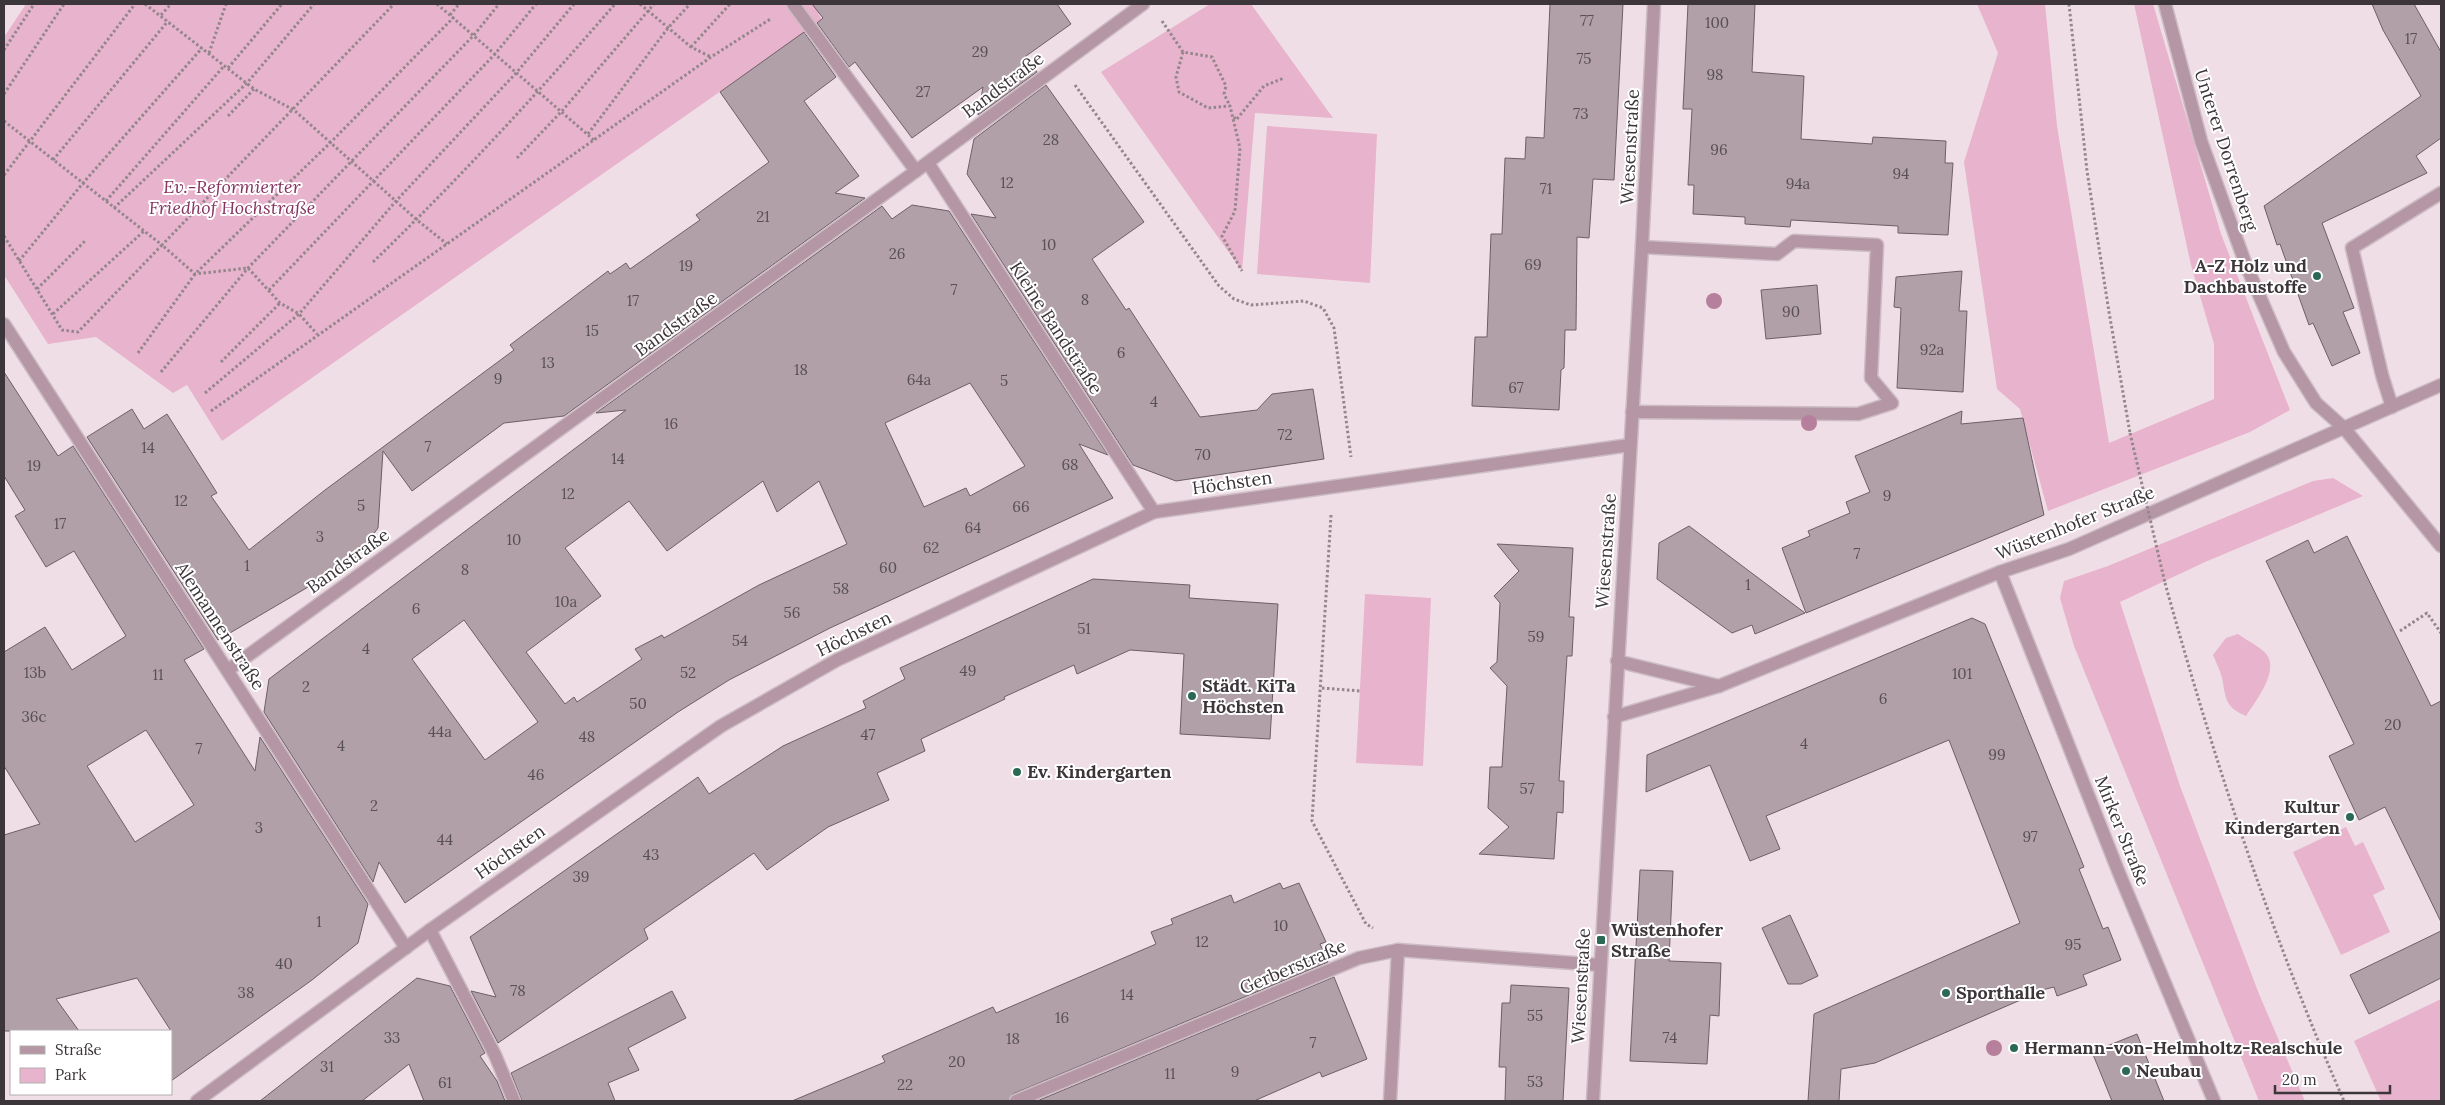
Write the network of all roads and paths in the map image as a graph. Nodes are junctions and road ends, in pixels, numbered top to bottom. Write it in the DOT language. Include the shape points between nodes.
graph roads {
  1 [pos="34,4"];
  2 [pos="64,4"];
  3 [pos="135,4"];
  4 [pos="145,4"];
  5 [pos="172,4"];
  6 [pos="226,4"];
  7 [pos="282,4"];
  8 [pos="314,4"];
  9 [pos="394,4"];
  10 [pos="437,4"];
  11 [pos="459,4"];
  12 [pos="499,4"];
  13 [pos="536,4"];
  14 [pos="574,4"];
  15 [pos="615,4"];
  16 [pos="640,4"];
  17 [pos="654,4"];
  18 [pos="690,4"];
  19 [pos="730,4"];
  20 [pos="793,4"];
  21 [pos="1143,4"];
  22 [pos="1654,4"];
  23 [pos="2069,4"];
  24 [pos="2165,4"];
  25 [pos="648,11"];
  26 [pos="161,15"];
  27 [pos="452,16"];
  28 [pos="1161,20"];
  29 [pos="168,21"];
  30 [pos="668,28"];
  31 [pos="474,35"];
  32 [pos="202,48"];
  33 [pos="691,48"];
  34 [pos="4,50"];
  35 [pos="1183,52"];
  36 [pos="209,53"];
  37 [pos="495,54"];
  38 [pos="711,58"];
  39 [pos="1060,64"];
  40 [pos="224,66"];
  41 [pos="228,68"];
  42 [pos="517,72"];
  43 [pos="1284,78"];
  44 [pos="247,83"];
  45 [pos="254,88"];
  46 [pos="539,92"];
  47 [pos="4,94"];
  48 [pos="1230,106"];
  49 [pos="294,110"];
  50 [pos="562,111"];
  51 [pos="228,116"];
  52 [pos="5,123"];
  53 [pos="588,134"];
  54 [pos="595,141"];
  55 [pos="30,142"];
  56 [pos="331,142"];
  57 [pos="517,158"];
  58 [pos="53,160"];
  59 [pos="353,162"];
  60 [pos="928,163"];
  61 [pos="916,171"];
  62 [pos="4,175"];
  63 [pos="375,182"];
  64 [pos="82,183"];
  65 [pos="2441,192"];
  66 [pos="106,201"];
  67 [pos="396,201"];
  68 [pos="114,208"];
  69 [pos="417,220"];
  70 [pos="144,232"];
  71 [pos="4,236"];
  72 [pos="85,241"];
  73 [pos="447,244"];
  74 [pos="162,245"];
  75 [pos="1642,247"];
  76 [pos="19,261"];
  77 [pos="373,262"];
  78 [pos="248,268"];
  79 [pos="1242,271"];
  80 [pos="196,274"];
  81 [pos="37,290"];
  82 [pos="269,290"];
  83 [pos="280,303"];
  84 [pos="53,314"];
  85 [pos="299,314"];
  86 [pos="4,324"];
  87 [pos="318,334"];
  88 [pos="138,354"];
  89 [pos="221,362"];
  90 [pos="161,372"];
  91 [pos="2441,386"];
  92 [pos="206,394"];
  93 [pos="2392,407"];
  94 [pos="210,411"];
  95 [pos="1632,412"];
  96 [pos="2344,428"];
  97 [pos="1630,445"];
  98 [pos="1355,483"];
  99 [pos="1333,486"];
  100 [pos="1154,512"];
  101 [pos="2441,546"];
  102 [pos="2000,572"];
  103 [pos="2400,631"];
  104 [pos="2441,633"];
  105 [pos="1617,661"];
  106 [pos="228,670"];
  107 [pos="1719,686"];
  108 [pos="1322,688"];
  109 [pos="1360,691"];
  110 [pos="1614,717"];
  111 [pos="430,930"];
  112 [pos="1382,932"];
  113 [pos="406,948"];
  114 [pos="1398,950"];
  115 [pos="1600,965"];
  116 [pos="197,1101"];
  117 [pos="514,1101"];
  118 [pos="1016,1101"];
  119 [pos="1390,1101"];
  120 [pos="1593,1101"];
  121 [pos="2214,1101"];
  122 [pos="2344,1101"];
  1 -- 34 [label="path"];
  2 -- 47 [label="path"];
  3 -- 55 [label="path"];
  4 -- 26 [label="path"];
  5 -- 26 [label="path"];
  6 -- 36 [label="path"];
  7 -- 41 [label="path"];
  8 -- 44 [label="path"];
  9 -- 49 [label="path"];
  10 -- 27 [label="path"];
  11 -- 27 [label="path"];
  12 -- 31 [label="path"];
  13 -- 37 [label="path"];
  14 -- 42 [label="path"];
  15 -- 46 [label="path"];
  16 -- 25 [label="path"];
  17 -- 25 [label="path"];
  18 -- 30 [label="path"];
  19 -- 33 [label="path"];
  20 -- 38 [label="path"];
  20 -- 61 [label="street"];
  21 -- 39 [label="street, Bandstraße"];
  22 -- 75 [label="street, Wiesenstraße"];
  23 -- 122 [label="path, bridge" via="2087,171 2108,312 2130,433 2165,582 2191,676 2260,890 2312,1028"];
  24 -- 96 [label="street, Unterer Dorrenberg" via="2201,141 2246,265 2284,352 2316,403"];
  25 -- 30 [label="path"];
  25 -- 50 [label="path"];
  26 -- 29 [label="path"];
  27 -- 31 [label="path"];
  27 -- 56 [label="path"];
  28 -- 35 [label="path"];
  29 -- 32 [label="path"];
  29 -- 58 [label="path"];
  30 -- 33 [label="path"];
  30 -- 53 [label="path"];
  31 -- 37 [label="path"];
  31 -- 59 [label="path"];
  32 -- 36 [label="path"];
  32 -- 64 [label="path"];
  33 -- 38 [label="path"];
  35 -- 48 [label="path" via="1212,57 1226,86 1224,94"];
  35 -- 48 [label="path" via="1176,77 1179,92 1208,108"];
  36 -- 40 [label="path"];
  37 -- 42 [label="path"];
  37 -- 63 [label="path"];
  38 -- 54 [label="path"];
  39 -- 60 [label="street, Bandstraße"];
  39 -- 98 [label="path" via="1219,286 1234,299 1251,305 1304,301 1323,308 1334,328"];
  40 -- 41 [label="path"];
  40 -- 66 [label="path"];
  41 -- 44 [label="path"];
  42 -- 46 [label="path"];
  42 -- 67 [label="path"];
  43 -- 48 [label="path" via="1264,86 1236,120"];
  44 -- 45 [label="path"];
  44 -- 68 [label="path"];
  45 -- 49 [label="path"];
  45 -- 51 [label="path"];
  46 -- 50 [label="path"];
  46 -- 69 [label="path"];
  48 -- 79 [label="path" via="1240,148 1235,211 1222,236"];
  49 -- 56 [label="path"];
  49 -- 74 [label="path"];
  50 -- 53 [label="path"];
  50 -- 57 [label="path"];
  52 -- 55 [label="path"];
  53 -- 54 [label="path"];
  54 -- 73 [label="path"];
  55 -- 58 [label="path"];
  55 -- 62 [label="path"];
  56 -- 59 [label="path"];
  56 -- 80 [label="path"];
  58 -- 64 [label="path"];
  59 -- 63 [label="path"];
  59 -- 78 [label="path"];
  60 -- 61 [label="street, Bandstraße"];
  60 -- 100 [label="street, Kleine Bandstraße"];
  61 -- 106 [label="street, Bandstraße"];
  63 -- 67 [label="path"];
  63 -- 82 [label="path"];
  64 -- 66 [label="path"];
  64 -- 76 [label="path"];
  65 -- 93 [label="street" via="2352,248"];
  66 -- 68 [label="path"];
  67 -- 69 [label="path"];
  67 -- 85 [label="path"];
  68 -- 70 [label="path"];
  69 -- 73 [label="path"];
  69 -- 77 [label="path"];
  70 -- 74 [label="path"];
  70 -- 84 [label="path"];
  71 -- 76 [label="path"];
  72 -- 81 [label="path"];
  73 -- 87 [label="path"];
  74 -- 80 [label="path"];
  74 -- 84 [label="path" via="78,332 62,330"];
  75 -- 95 [label="street, Wiesenstraße"];
  75 -- 95 [label="street" via="1777,254 1794,241 1877,245 1871,378 1892,403 1858,414"];
  76 -- 81 [label="path"];
  78 -- 80 [label="path"];
  78 -- 82 [label="path"];
  78 -- 90 [label="path"];
  80 -- 88 [label="path"];
  81 -- 84 [label="path"];
  82 -- 83 [label="path"];
  83 -- 85 [label="path"];
  83 -- 89 [label="path"];
  85 -- 87 [label="path"];
  85 -- 92 [label="path"];
  86 -- 106 [label="street, Alemannenstraße"];
  87 -- 94 [label="path"];
  91 -- 93 [label="street, Wüstenhofer Straße"];
  93 -- 96 [label="street, Wüstenhofer Straße"];
  95 -- 97 [label="street, Wiesenstraße"];
  96 -- 101 [label="street, Unterer Dorrenberg"];
  96 -- 102 [label="street, Wüstenhofer Straße" via="2094,538"];
  97 -- 98 [label="street, Höchsten"];
  97 -- 105 [label="street, Wiesenstraße"];
  98 -- 99 [label="street, Höchsten"];
  99 -- 100 [label="street, Höchsten"];
  99 -- 108 [label="path"];
  100 -- 111 [label="street, Höchsten" via="837,660 721,726"];
  102 -- 107 [label="street, Wüstenhofer Straße"];
  102 -- 121 [label="street, Mirker Straße" via="2119,873"];
  103 -- 104 [label="path" via="2427,613"];
  105 -- 107 [label="street"];
  105 -- 110 [label="street, Wiesenstraße"];
  106 -- 113 [label="street, Alemannenstraße"];
  107 -- 110 [label="street, Wüstenhofer Straße"];
  108 -- 109 [label="path"];
  108 -- 112 [label="path" via="1312,821 1366,924"];
  110 -- 115 [label="street, Wiesenstraße"];
  111 -- 113 [label="street, Höchsten"];
  111 -- 117 [label="street" via="495,1055"];
  113 -- 116 [label="street, Höchsten"];
  114 -- 115 [label="street, Gerberstraße"];
  114 -- 118 [label="street, Gerberstraße" via="1359,958"];
  114 -- 119 [label="street"];
  115 -- 120 [label="street, Wiesenstraße"];
}
